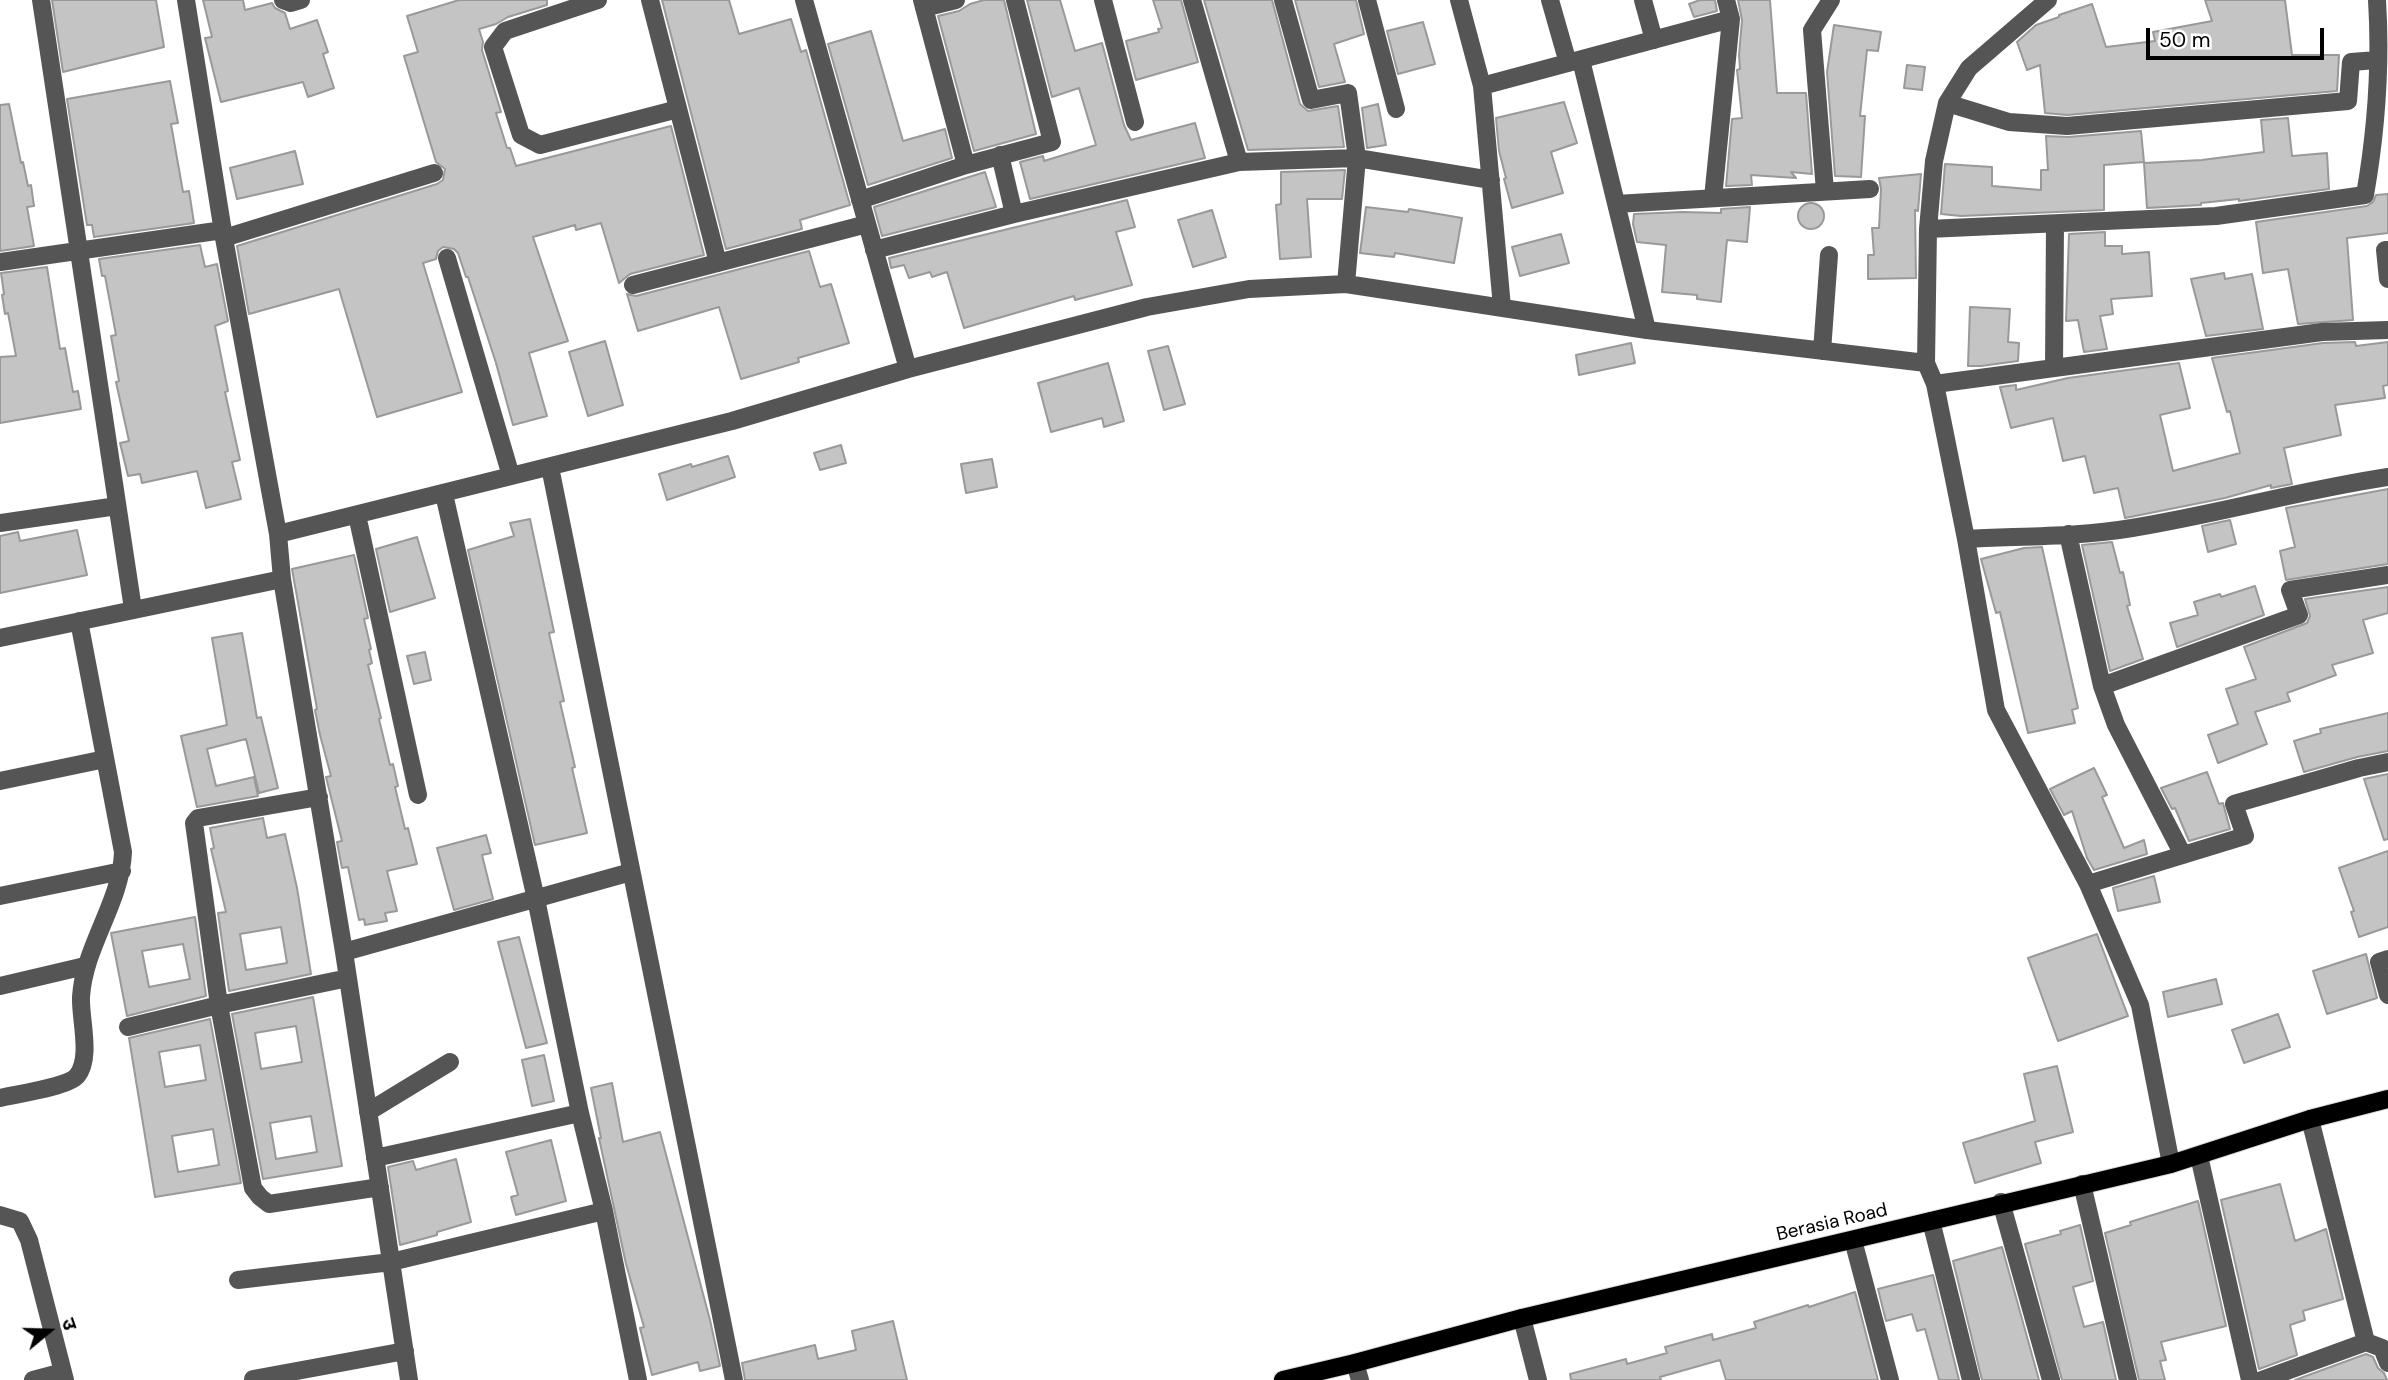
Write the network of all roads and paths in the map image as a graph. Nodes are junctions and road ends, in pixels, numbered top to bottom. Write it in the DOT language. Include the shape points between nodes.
graph roads {
  1 [pos="41,0"];
  2 [pos="186,0"];
  3 [pos="284,0"];
  4 [pos="300,0"];
  5 [pos="598,0"];
  6 [pos="650,0"];
  7 [pos="804,0"];
  8 [pos="956,0"];
  9 [pos="1015,0"];
  10 [pos="1103,0"];
  11 [pos="1192,0"];
  12 [pos="1283,0"];
  13 [pos="1367,0"];
  14 [pos="1459,0"];
  15 [pos="1550,0"];
  16 [pos="1643,0"];
  17 [pos="1726,0"];
  18 [pos="1831,0"];
  19 [pos="2048,0"];
  20 [pos="2376,0"];
  21 [pos="923,4"];
  22 [pos="1731,19"];
  23 [pos="1654,40"];
  24 [pos="2377,60"];
  25 [pos="1574,61"];
  26 [pos="1482,86"];
  27 [pos="1947,103"];
  28 [pos="678,108"];
  29 [pos="1396,108"];
  30 [pos="1135,122"];
  31 [pos="1000,155"];
  32 [pos="2380,155"];
  33 [pos="1357,158"];
  34 [pos="1239,162"];
  35 [pos="966,164"];
  36 [pos="434,173"];
  37 [pos="1491,180"];
  38 [pos="1870,188"];
  39 [pos="1825,191"];
  40 [pos="1713,198"];
  41 [pos="860,201"];
  42 [pos="1616,204"];
  43 [pos="1014,214"];
  44 [pos="867,223"];
  45 [pos="2055,224"];
  46 [pos="1928,229"];
  47 [pos="223,234"];
  48 [pos="79,250"];
  49 [pos="874,250"];
  50 [pos="2388,250"];
  51 [pos="1829,255"];
  52 [pos="447,258"];
  53 [pos="0,262"];
  54 [pos="718,263"];
  55 [pos="2388,279"];
  56 [pos="1346,284"];
  57 [pos="633,285"];
  58 [pos="1502,307"];
  59 [pos="1647,330"];
  60 [pos="2388,330"];
  61 [pos="1822,351"];
  62 [pos="1926,363"];
  63 [pos="908,369"];
  64 [pos="2054,369"];
  65 [pos="1935,384"];
  66 [pos="550,467"];
  67 [pos="511,476"];
  68 [pos="2388,477"];
  69 [pos="444,494"];
  70 [pos="117,506"];
  71 [pos="357,515"];
  72 [pos="0,523"];
  73 [pos="278,534"];
  74 [pos="2068,534"];
  75 [pos="1966,539"];
  76 [pos="2388,575"];
  77 [pos="282,579"];
  78 [pos="133,609"];
  79 [pos="79,621"];
  80 [pos="0,638"];
  81 [pos="2102,686"];
  82 [pos="105,759"];
  83 [pos="2388,762"];
  84 [pos="0,781"];
  85 [pos="418,795"];
  86 [pos="319,797"];
  87 [pos="2183,855"];
  88 [pos="122,871"];
  89 [pos="631,872"];
  90 [pos="2088,884"];
  91 [pos="0,896"];
  92 [pos="536,899"];
  93 [pos="344,952"];
  94 [pos="2388,959"];
  95 [pos="85,966"];
  96 [pos="348,978"];
  97 [pos="0,986"];
  98 [pos="2388,995"];
  99 [pos="219,1005"];
  100 [pos="128,1027"];
  101 [pos="450,1062"];
  102 [pos="0,1098"];
  103 [pos="2388,1099"];
  104 [pos="368,1112"];
  105 [pos="580,1113"];
  106 [pos="2310,1119"];
  107 [pos="2199,1156"];
  108 [pos="375,1158"];
  109 [pos="2171,1164"];
  110 [pos="2082,1184"];
  111 [pos="380,1187"];
  112 [pos="2001,1202"];
  113 [pos="604,1211"];
  114 [pos="0,1214"];
  115 [pos="1931,1221"];
  116 [pos="1853,1240"];
  117 [pos="391,1262"];
  118 [pos="238,1280"];
  119 [pos="1522,1318"];
  120 [pos="2366,1342"];
  121 [pos="405,1352"];
  122 [pos="2388,1363"];
  123 [pos="1357,1372"];
  124 [pos="64,1376"];
  125 [pos="253,1379"];
  126 [pos="33,1380"];
  127 [pos="409,1380"];
  128 [pos="638,1380"];
  129 [pos="734,1380"];
  130 [pos="1283,1380"];
  131 [pos="1538,1380"];
  132 [pos="1890,1380"];
  133 [pos="1971,1380"];
  134 [pos="2052,1380"];
  135 [pos="2129,1380"];
  136 [pos="2250,1380"];
  137 [pos="2262,1380"];
  1 -- 48 [label="street"];
  2 -- 47 [label="street"];
  3 -- 4 [label="street"];
  5 -- 28 [label="street" via="505,31 493,47 521,135 540,145"];
  6 -- 28 [label="street"];
  7 -- 41 [label="street"];
  8 -- 21 [label="street"];
  9 -- 31 [label="street" via="1052,142"];
  10 -- 30 [label="street"];
  11 -- 34 [label="street"];
  12 -- 33 [label="street" via="1311,100 1348,93"];
  13 -- 29 [label="street"];
  14 -- 26 [label="street"];
  15 -- 25 [label="street"];
  16 -- 23 [label="street"];
  17 -- 22 [label="street"];
  18 -- 39 [label="street" via="1812,30"];
  19 -- 27 [label="street" via="1969,68"];
  20 -- 24 [label="street"];
  21 -- 35 [label="street"];
  22 -- 23 [label="street"];
  22 -- 40 [label="street"];
  23 -- 25 [label="street"];
  24 -- 27 [label="street" via="2351,62 2348,101 2067,126 2009,122"];
  24 -- 32 [label="street"];
  25 -- 26 [label="street"];
  25 -- 42 [label="street"];
  26 -- 37 [label="street"];
  27 -- 46 [label="street" via="1934,161"];
  28 -- 54 [label="street"];
  31 -- 35 [label="street"];
  31 -- 43 [label="street"];
  32 -- 45 [label="street" via="2365,195 2216,216"];
  33 -- 34 [label="street"];
  33 -- 37 [label="street"];
  33 -- 56 [label="street"];
  34 -- 43 [label="street"];
  35 -- 41 [label="street"];
  36 -- 47 [label="street"];
  37 -- 58 [label="street"];
  38 -- 39 [label="street"];
  39 -- 40 [label="street"];
  40 -- 42 [label="street"];
  41 -- 44 [label="street"];
  42 -- 59 [label="street"];
  43 -- 49 [label="street"];
  44 -- 49 [label="street"];
  44 -- 54 [label="street"];
  45 -- 46 [label="street"];
  45 -- 64 [label="street"];
  46 -- 62 [label="street"];
  47 -- 48 [label="street"];
  47 -- 73 [label="street"];
  48 -- 53 [label="street"];
  48 -- 70 [label="street"];
  49 -- 63 [label="street"];
  50 -- 55 [label="street"];
  51 -- 61 [label="street"];
  52 -- 67 [label="street"];
  54 -- 57 [label="street"];
  56 -- 58 [label="street"];
  56 -- 63 [label="street" via="1249,289 1147,307"];
  58 -- 59 [label="street"];
  59 -- 61 [label="street"];
  60 -- 64 [label="street" via="2322,332"];
  61 -- 62 [label="street"];
  62 -- 65 [label="street"];
  63 -- 66 [label="street" via="732,421"];
  64 -- 65 [label="street"];
  65 -- 75 [label="street"];
  66 -- 67 [label="street"];
  66 -- 89 [label="street"];
  67 -- 69 [label="street"];
  68 -- 74 [label="street" via="2130,528"];
  69 -- 71 [label="street"];
  69 -- 92 [label="street"];
  70 -- 72 [label="street"];
  70 -- 78 [label="street"];
  71 -- 73 [label="street"];
  71 -- 85 [label="street"];
  73 -- 77 [label="street"];
  74 -- 75 [label="street"];
  74 -- 81 [label="street"];
  75 -- 90 [label="street" via="1996,710"];
  76 -- 81 [label="street" via="2290,590 2299,615"];
  77 -- 78 [label="street"];
  77 -- 86 [label="street"];
  78 -- 79 [label="street"];
  79 -- 80 [label="street"];
  79 -- 82 [label="street"];
  81 -- 87 [label="street" via="2116,725"];
  82 -- 84 [label="street"];
  82 -- 88 [label="street" via="123,852"];
  83 -- 87 [label="street" via="2234,804 2245,836"];
  86 -- 93 [label="street"];
  86 -- 99 [label="street" via="198,818 194,823"];
  87 -- 90 [label="street"];
  88 -- 91 [label="street"];
  88 -- 95 [label="street"];
  89 -- 92 [label="street"];
  89 -- 129 [label="street"];
  90 -- 109 [label="street" via="2140,1004"];
  92 -- 93 [label="street"];
  92 -- 105 [label="street"];
  93 -- 96 [label="street"];
  94 -- 98 [label="street" via="2379,962"];
  95 -- 97 [label="street"];
  95 -- 102 [label="street" via="83,1066 75,1078"];
  96 -- 99 [label="street"];
  96 -- 104 [label="street"];
  99 -- 100 [label="street"];
  99 -- 111 [label="street" via="253,1188 260,1197 269,1203"];
  101 -- 104 [label="street"];
  103 -- 106 [label="main road, Berasia Road"];
  104 -- 108 [label="street"];
  105 -- 108 [label="street"];
  105 -- 113 [label="street"];
  106 -- 107 [label="main road, Berasia Road"];
  106 -- 120 [label="street"];
  107 -- 109 [label="main road, Berasia Road"];
  107 -- 136 [label="street"];
  108 -- 111 [label="street"];
  109 -- 110 [label="main road, Berasia Road"];
  110 -- 112 [label="main road, Berasia Road"];
  110 -- 135 [label="street"];
  111 -- 117 [label="street"];
  112 -- 115 [label="main road, Berasia Road"];
  112 -- 134 [label="street"];
  113 -- 117 [label="street"];
  113 -- 128 [label="street"];
  114 -- 124 [label="street" via="20,1221 29,1240"];
  115 -- 116 [label="main road, Berasia Road"];
  115 -- 133 [label="street"];
  116 -- 119 [label="main road, Berasia Road"];
  116 -- 132 [label="street"];
  117 -- 118 [label="street"];
  117 -- 121 [label="street"];
  119 -- 123 [label="main road, Berasia Road"];
  119 -- 131 [label="street"];
  120 -- 122 [label="street" via="2382,1348"];
  120 -- 137 [label="street"];
  121 -- 125 [label="street"];
  121 -- 127 [label="street"];
  123 -- 130 [label="main road, Berasia Road"];
  124 -- 126 [label="street"];
}
